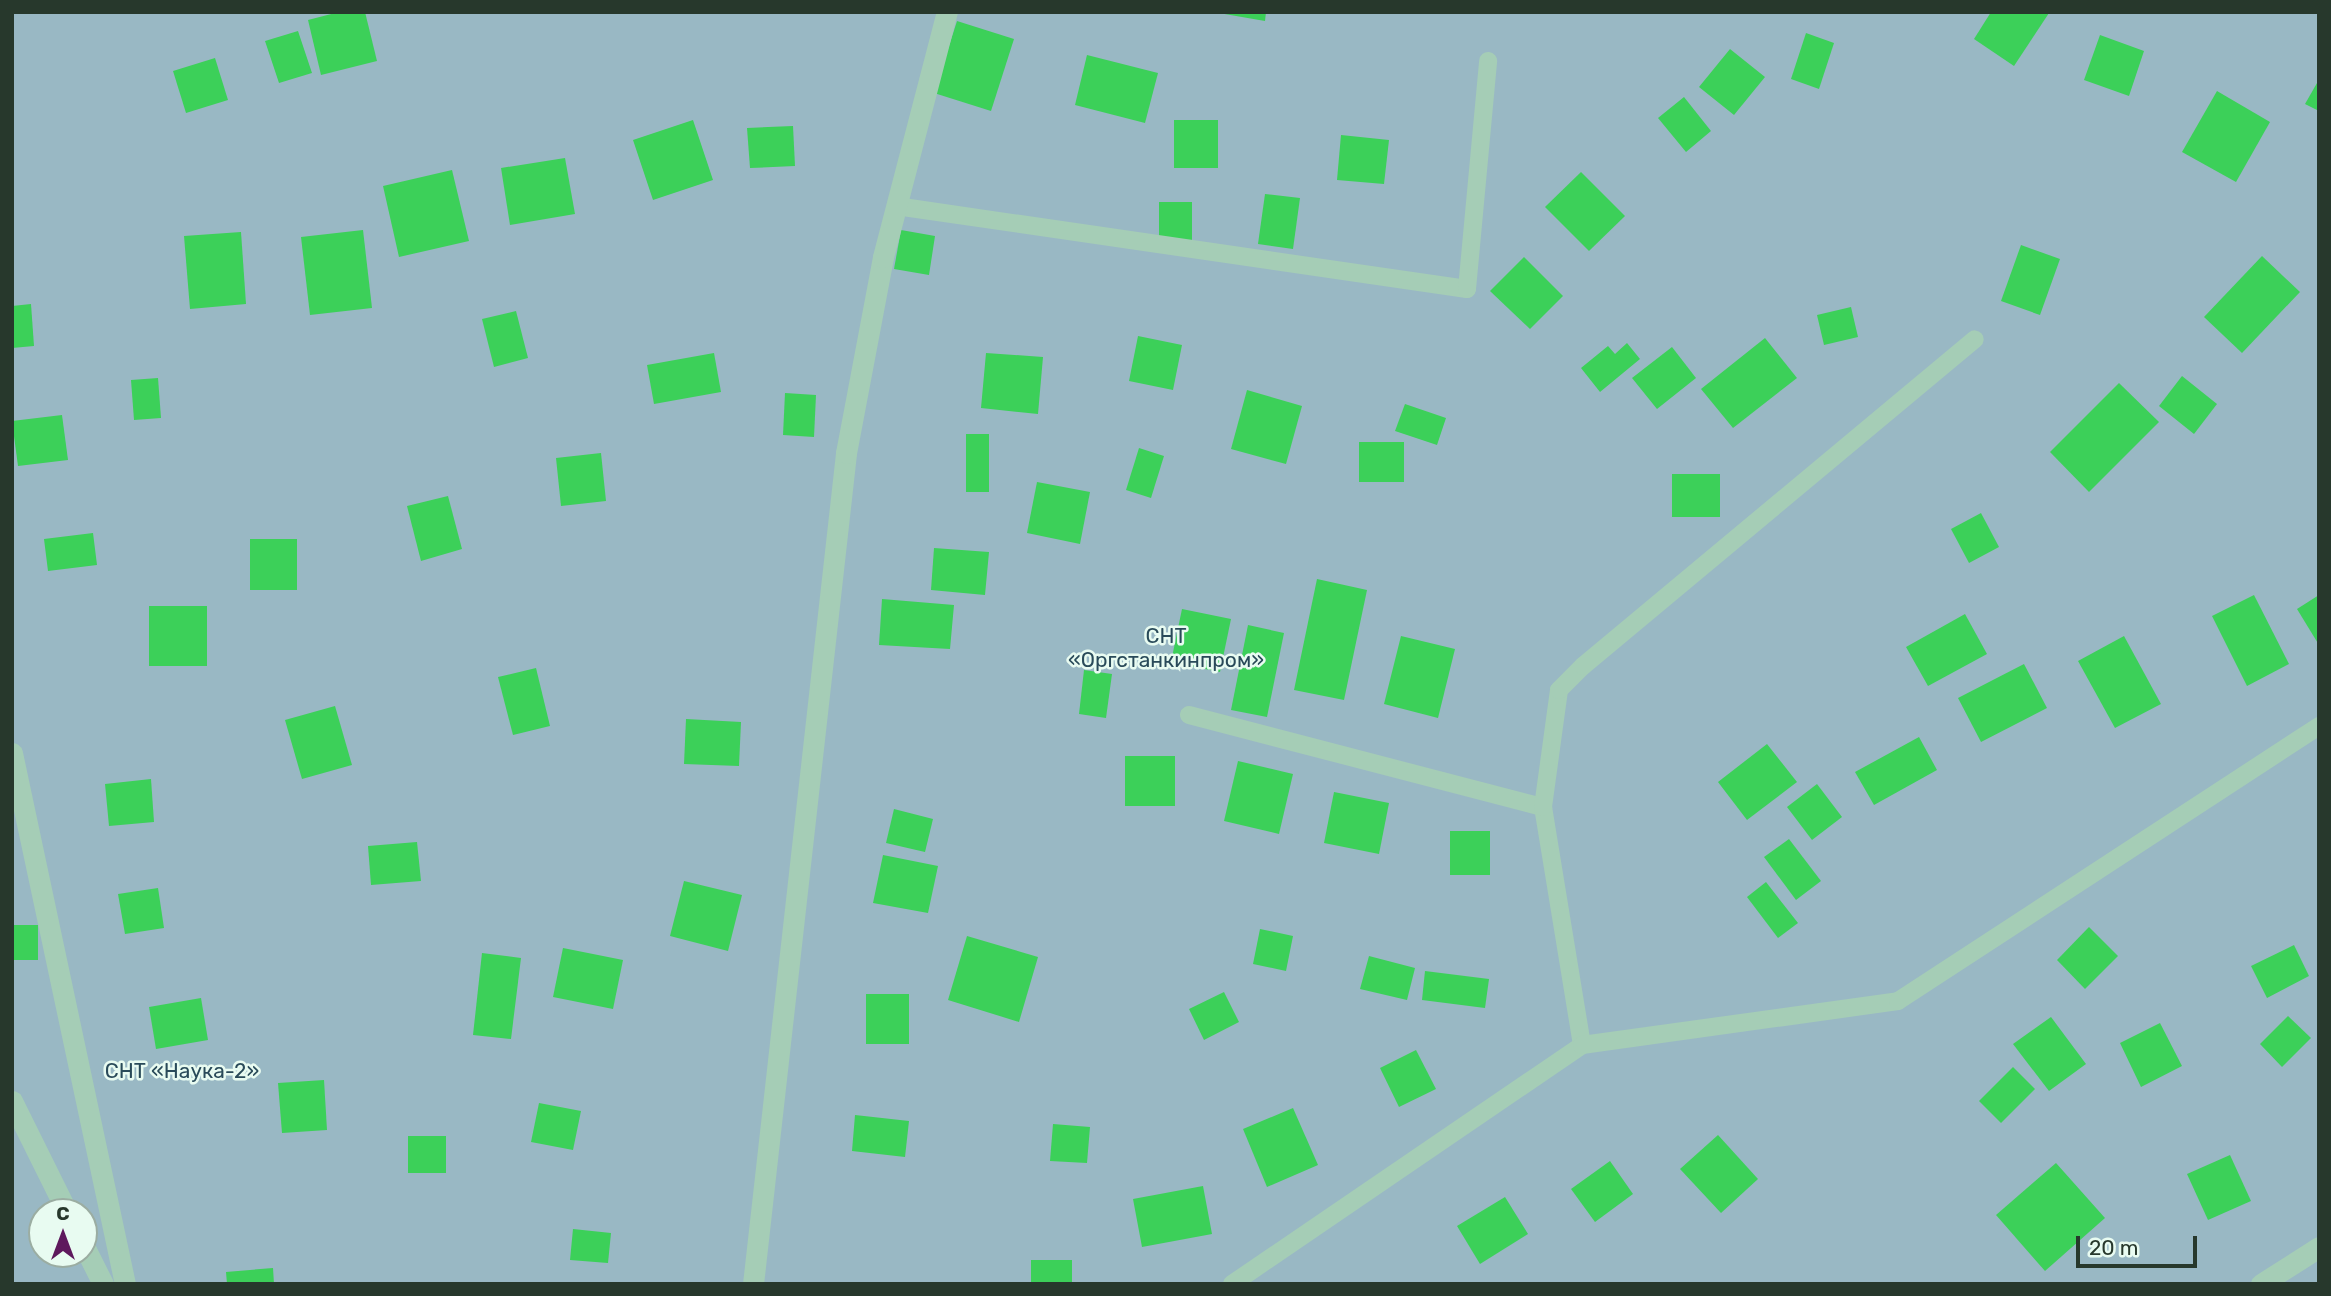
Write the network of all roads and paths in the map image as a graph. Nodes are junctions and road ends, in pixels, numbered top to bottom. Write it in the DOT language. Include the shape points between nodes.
graph roads {
  1 [pos="947,12"];
  2 [pos="1488,61"];
  3 [pos="896,206"];
  4 [pos="1975,340"];
  5 [pos="1189,715"];
  6 [pos="2319,726"];
  7 [pos="12,753"];
  8 [pos="1544,807"];
  9 [pos="1582,1045"];
  10 [pos="12,1101"];
  11 [pos="60,1198"];
  12 [pos="2319,1247"];
  13 [pos="95,1268"];
  14 [pos="103,1284"];
  15 [pos="125,1284"];
  16 [pos="753,1284"];
  17 [pos="1232,1284"];
  18 [pos="2261,1284"];
  1 -- 3 [label="street"];
  2 -- 3 [label="lane" via="1467,289"];
  3 -- 16 [label="street" via="846,453"];
  4 -- 8 [label="lane" via="1559,690"];
  5 -- 8 [label="lane"];
  6 -- 9 [label="lane" via="1898,1001"];
  7 -- 15 [label="street"];
  8 -- 9 [label="lane"];
  9 -- 17 [label="lane"];
  10 -- 11 [label="street"];
  12 -- 18 [label="street"];
  13 -- 14 [label="street"];
}
